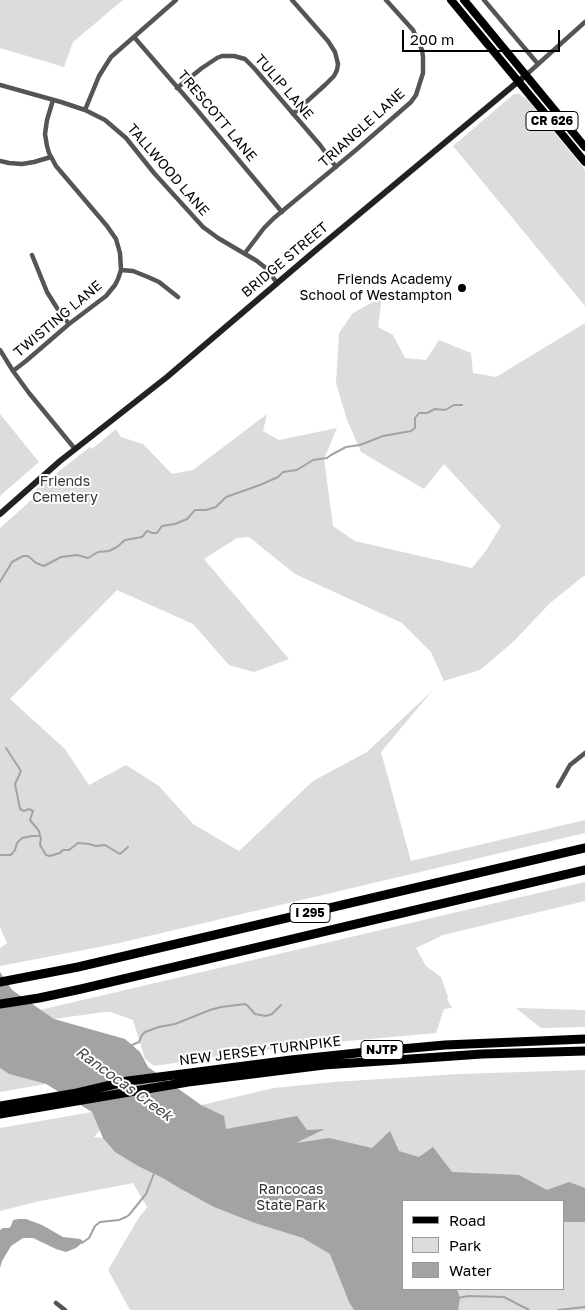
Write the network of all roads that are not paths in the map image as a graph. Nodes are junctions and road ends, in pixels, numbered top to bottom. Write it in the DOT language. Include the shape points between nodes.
graph roads {
  1 [pos="176,0"];
  2 [pos="292,0"];
  3 [pos="386,0"];
  4 [pos="451,0"];
  5 [pos="464,0"];
  6 [pos="484,0"];
  7 [pos="585,22"];
  8 [pos="134,37"];
  9 [pos="538,64"];
  10 [pos="526,75"];
  11 [pos="518,81"];
  12 [pos="0,85"];
  13 [pos="177,88"];
  14 [pos="53,100"];
  15 [pos="85,110"];
  16 [pos="293,114"];
  17 [pos="585,146"];
  18 [pos="51,157"];
  19 [pos="0,160"];
  20 [pos="585,162"];
  21 [pos="336,167"];
  22 [pos="282,212"];
  23 [pos="245,253"];
  24 [pos="32,255"];
  25 [pos="120,270"];
  26 [pos="277,283"];
  27 [pos="178,297"];
  28 [pos="69,324"];
  29 [pos="0,350"];
  30 [pos="13,371"];
  31 [pos="75,449"];
  32 [pos="0,514"];
  33 [pos="585,753"];
  34 [pos="558,786"];
  35 [pos="585,848"];
  36 [pos="585,870"];
  37 [pos="0,982"];
  38 [pos="0,1004"];
  39 [pos="585,1039"];
  40 [pos="585,1051"];
  41 [pos="0,1106"];
  42 [pos="0,1114"];
  43 [pos="56,1303"];
  44 [pos="64,1310"];
  1 -- 8 [label="street"];
  2 -- 16 [label="street" via="328,41 338,64 334,76"];
  3 -- 21 [label="street, TRIANGLE LANE" via="420,43 422,80 411,102"];
  4 -- 11 [label="main road, CR 626"];
  5 -- 10 [label="main road, CR 626"];
  6 -- 9 [label="street"];
  7 -- 9 [label="street, BRIDGE STREET"];
  8 -- 13 [label="street, TRESCOTT LANE"];
  8 -- 15 [label="street" via="106,63"];
  9 -- 10 [label="street, BRIDGE STREET"];
  10 -- 11 [label="main road, BRIDGE STREET"];
  10 -- 17 [label="main road, CR 626"];
  11 -- 20 [label="main road, CR 626"];
  11 -- 26 [label="main road, BRIDGE STREET"];
  12 -- 14 [label="street, TALLWOOD LANE"];
  13 -- 16 [label="street, TULIP LANE" via="217,58 240,57 254,68"];
  13 -- 22 [label="street, TRESCOTT LANE"];
  14 -- 15 [label="street, TALLWOOD LANE"];
  14 -- 18 [label="street, TWISTING LANE" via="45,134"];
  15 -- 23 [label="street, TALLWOOD LANE" via="105,120 126,138 203,227"];
  16 -- 21 [label="street, TULIP LANE"];
  18 -- 19 [label="street" via="22,164"];
  18 -- 25 [label="street, TWISTING LANE" via="116,239"];
  21 -- 22 [label="street, TRIANGLE LANE"];
  22 -- 23 [label="street, TRIANGLE LANE"];
  23 -- 26 [label="street, TALLWOOD LANE" via="267,269"];
  24 -- 28 [label="street" via="47,292"];
  25 -- 27 [label="street" via="148,276"];
  25 -- 28 [label="street, TWISTING LANE" via="111,291"];
  26 -- 31 [label="main road, BRIDGE STREET" via="167,377"];
  28 -- 30 [label="street, TWISTING LANE"];
  29 -- 30 [label="street"];
  30 -- 31 [label="street"];
  31 -- 32 [label="main road, BRIDGE STREET"];
  33 -- 34 [label="street" via="570,765"];
  35 -- 37 [label="highway, I 295"];
  36 -- 38 [label="highway, I 295" via="81,989"];
  39 -- 41 [label="highway, NEW JERSEY TURNPIKE / NJTP" via="489,1042 291,1060 128,1081"];
  40 -- 42 [label="highway, NEW JERSEY TURNPIKE / NJTP" via="482,1054 278,1070"];
  43 -- 44 [label="street"];
}
